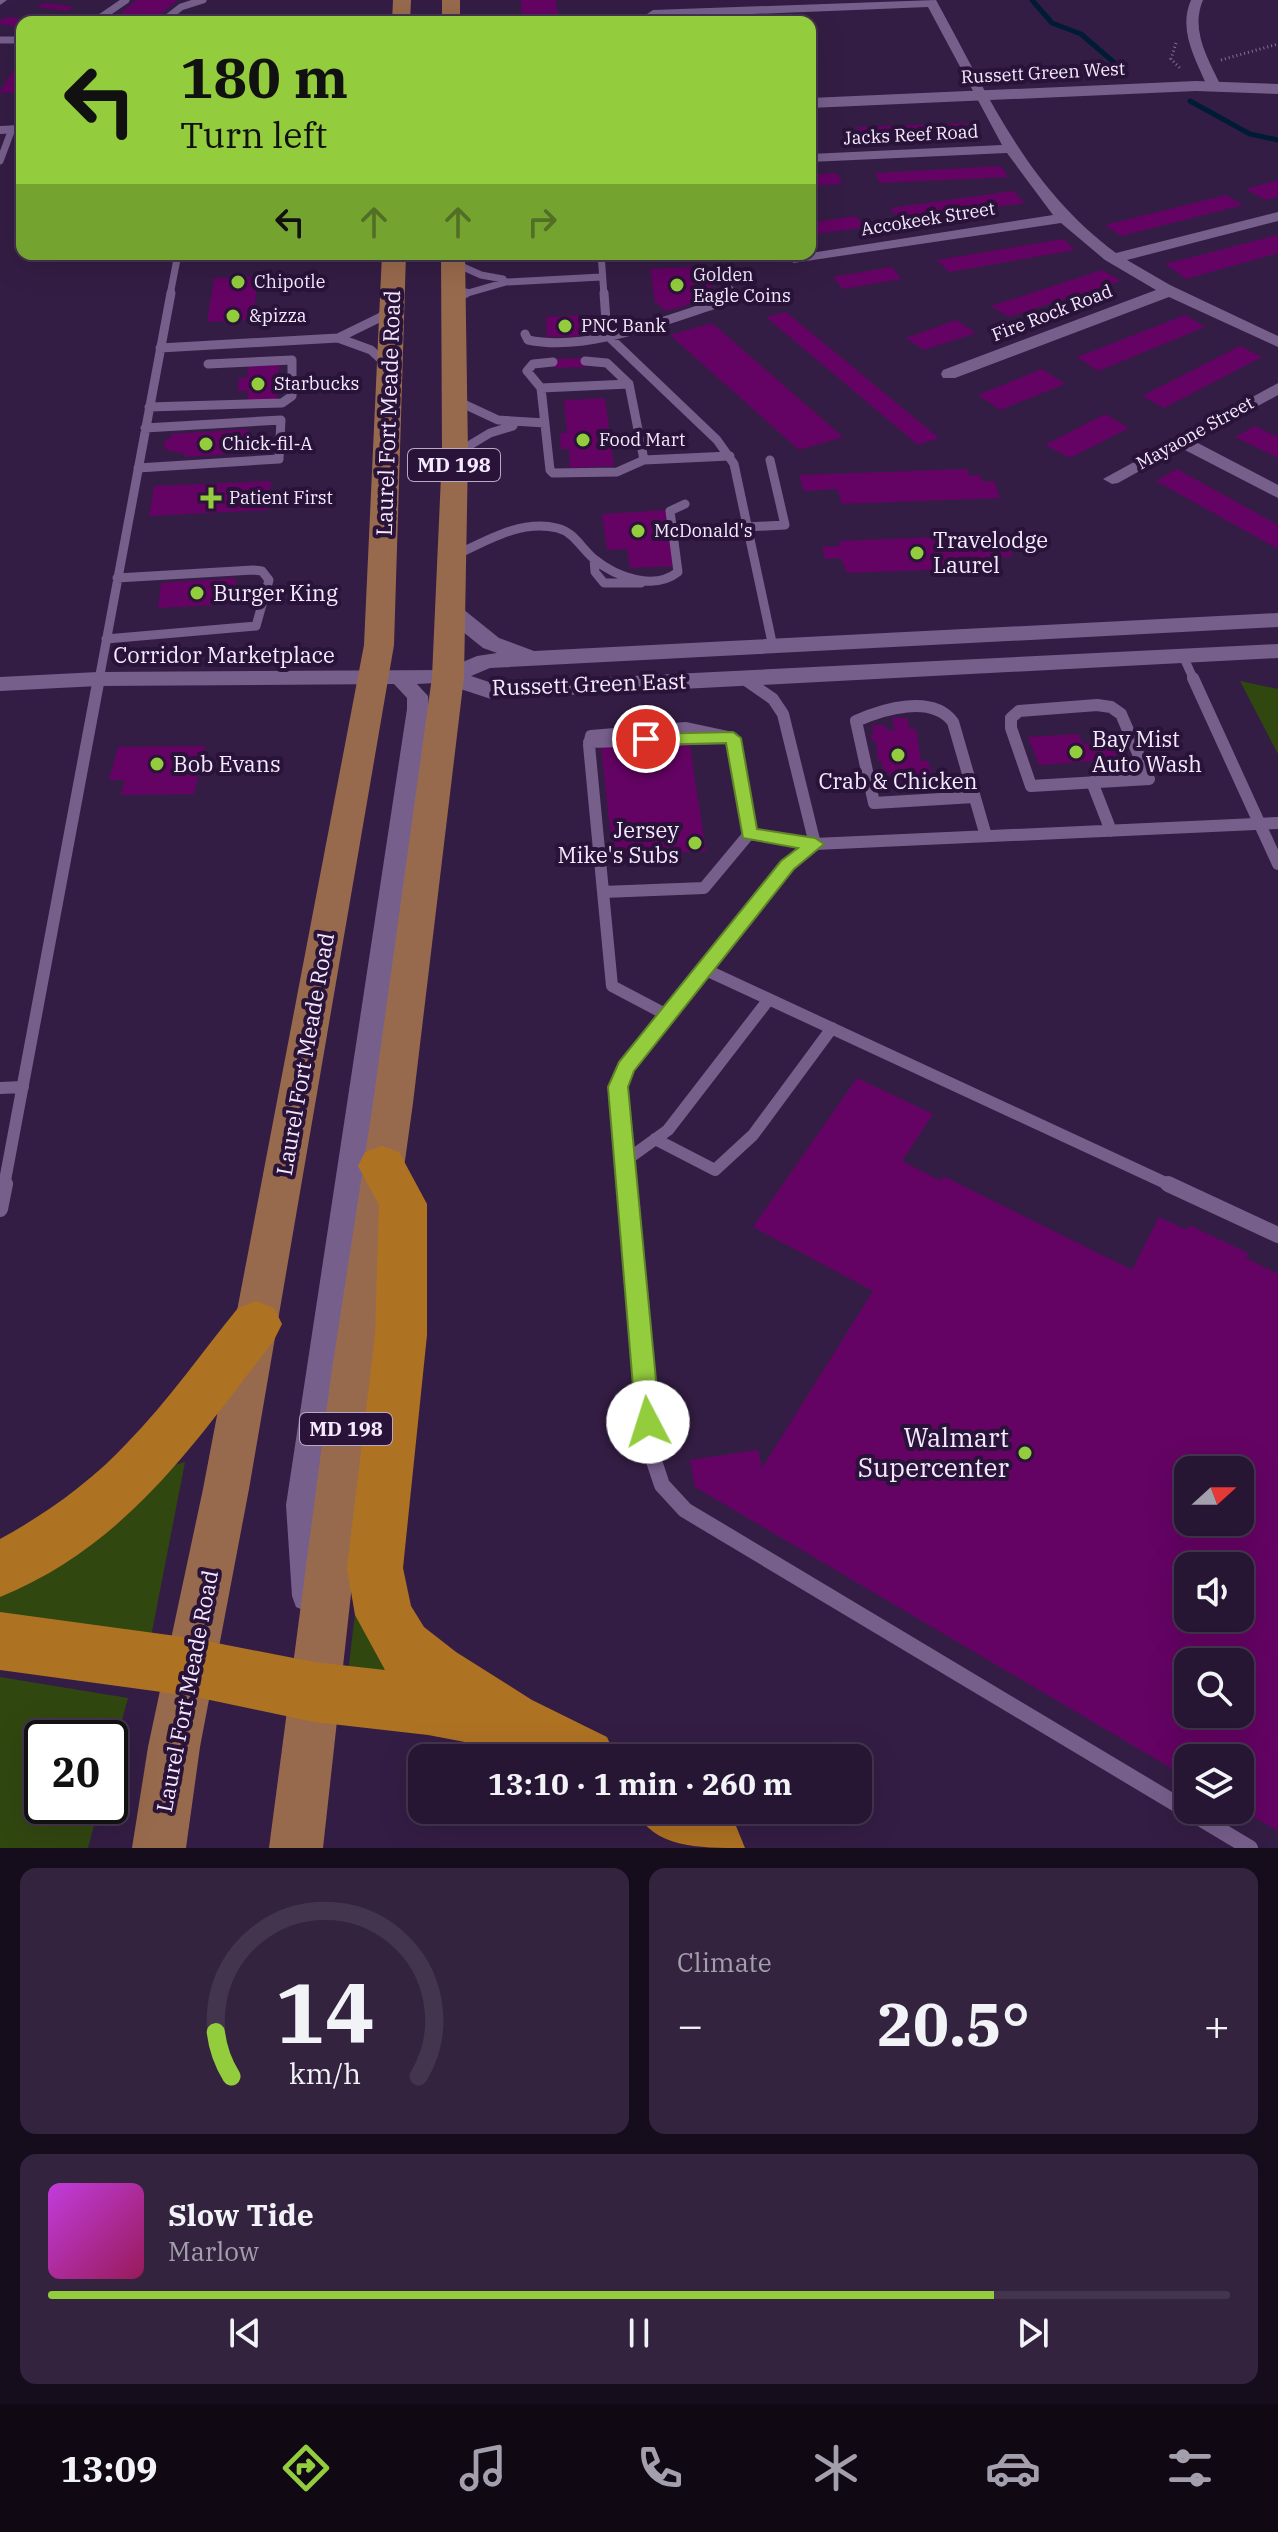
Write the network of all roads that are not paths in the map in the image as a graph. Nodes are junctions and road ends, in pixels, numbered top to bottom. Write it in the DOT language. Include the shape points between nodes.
graph roads {
  1 [pos="126,0"];
  2 [pos="203,0"];
  3 [pos="1197,0"];
  4 [pos="930,2"];
  5 [pos="653,14"];
  6 [pos="103,16"];
  7 [pos="170,16"];
  8 [pos="1278,79"];
  9 [pos="1212,81"];
  10 [pos="979,89"];
  11 [pos="1278,89"];
  12 [pos="816,90"];
  13 [pos="816,103"];
  14 [pos="11,129"];
  15 [pos="2,148"];
  16 [pos="1013,149"];
  17 [pos="816,158"];
  18 [pos="0,161"];
  19 [pos="1278,216"];
  20 [pos="1065,218"];
  21 [pos="816,257"];
  22 [pos="1116,258"];
  23 [pos="177,260"];
  24 [pos="394,260"];
  25 [pos="452,260"];
  26 [pos="455,260"];
  27 [pos="601,260"];
  28 [pos="601,277"];
  29 [pos="510,280"];
  30 [pos="730,289"];
  31 [pos="1169,291"];
  32 [pos="452,299"];
  33 [pos="392,304"];
  34 [pos="525,334"];
  35 [pos="607,335"];
  36 [pos="338,338"];
  37 [pos="1278,342"];
  38 [pos="160,348"];
  39 [pos="585,361"];
  40 [pos="553,362"];
  41 [pos="208,364"];
  42 [pos="391,372"];
  43 [pos="949,374"];
  44 [pos="629,384"];
  45 [pos="541,388"];
  46 [pos="1278,388"];
  47 [pos="455,400"];
  48 [pos="149,407"];
  49 [pos="545,423"];
  50 [pos="519,425"];
  51 [pos="145,428"];
  52 [pos="1181,441"];
  53 [pos="455,454"];
  54 [pos="730,456"];
  55 [pos="644,460"];
  56 [pos="770,460"];
  57 [pos="138,468"];
  58 [pos="1112,479"];
  59 [pos="1278,492"];
  60 [pos="685,504"];
  61 [pos="747,527"];
  62 [pos="452,557"];
  63 [pos="594,559"];
  64 [pos="117,578"];
  65 [pos="641,583"];
  66 [pos="450,610"];
  67 [pos="1278,620"];
  68 [pos="106,639"];
  69 [pos="773,647"];
  70 [pos="1278,651"];
  71 [pos="1183,656"];
  72 [pos="534,659"];
  73 [pos="448,677"];
  74 [pos="387,678"];
  75 [pos="743,678"];
  76 [pos="98,679"];
  77 [pos="0,684"];
  78 [pos="1092,782"];
  79 [pos="974,797"];
  80 [pos="1278,823"];
  81 [pos="1259,824"];
  82 [pos="1111,831"];
  83 [pos="749,834"];
  84 [pos="986,836"];
  85 [pos="815,844"];
  86 [pos="1278,864"];
  87 [pos="603,892"];
  88 [pos="706,970"];
  89 [pos="769,999"];
  90 [pos="669,1016"];
  91 [pos="832,1028"];
  92 [pos="23,1087"];
  93 [pos="0,1088"];
  94 [pos="655,1139"];
  95 [pos="625,1161"];
  96 [pos="382,1166"];
  97 [pos="0,1209"];
  98 [pos="1278,1235"];
  99 [pos="256,1324"];
  100 [pos="0,1569"];
  101 [pos="0,1641"];
  102 [pos="191,1667"];
  103 [pos="314,1692"];
  104 [pos="511,1721"];
  105 [pos="558,1744"];
  106 [pos="683,1824"];
  107 [pos="159,1848"];
  108 [pos="296,1848"];
  109 [pos="714,1848"];
  110 [pos="1250,1848"];
  1 -- 6 [label="lane"];
  2 -- 7 [label="lane"];
  3 -- 9 [label="street" via="1192,33"];
  4 -- 5 [label="street"];
  4 -- 10 [label="street"];
  8 -- 9 [label="street, Russett Green West"];
  9 -- 10 [label="street, Russett Green West"];
  9 -- 11 [label="street, Russett Green West"];
  10 -- 12 [label="street, Russett Green West"];
  10 -- 13 [label="street, Russett Green West"];
  10 -- 16 [label="street"];
  14 -- 15 [label="lane"];
  15 -- 18 [label="lane"];
  16 -- 17 [label="street, Jacks Reef Road"];
  16 -- 20 [label="street"];
  19 -- 22 [label="street"];
  20 -- 21 [label="street, Accokeek Street"];
  20 -- 22 [label="street"];
  22 -- 31 [label="street"];
  23 -- 38 [label="lane"];
  24 -- 33 [label="main road, Laurel Fort Meade Road / MD 198"];
  25 -- 32 [label="main road, MD 198"];
  26 -- 29 [label="lane" via="481,275"];
  27 -- 28 [label="lane"];
  28 -- 29 [label="lane"];
  28 -- 35 [label="lane"];
  29 -- 32 [label="lane"];
  30 -- 35 [label="lane" via="732,299"];
  31 -- 37 [label="street"];
  31 -- 43 [label="street, Fire Rock Road"];
  32 -- 47 [label="main road, MD 198"];
  33 -- 36 [label="lane" via="381,317"];
  33 -- 42 [label="main road, Laurel Fort Meade Road / MD 198"];
  34 -- 35 [label="lane" via="528,340 543,343"];
  35 -- 54 [label="lane"];
  36 -- 38 [label="lane"];
  36 -- 42 [label="lane" via="380,355"];
  38 -- 48 [label="lane"];
  39 -- 44 [label="lane" via="607,363"];
  40 -- 45 [label="lane" via="533,364 527,371"];
  41 -- 48 [label="lane" via="292,360 292,396 282,403"];
  42 -- 74 [label="main road, Laurel Fort Meade Road / MD 198" via="379,645"];
  44 -- 45 [label="lane"];
  44 -- 55 [label="lane"];
  45 -- 49 [label="lane"];
  46 -- 52 [label="street, Mayaone Street"];
  47 -- 50 [label="lane" via="474,413"];
  47 -- 53 [label="main road, MD 198"];
  48 -- 51 [label="lane"];
  49 -- 50 [label="lane"];
  49 -- 55 [label="lane" via="553,473 617,472"];
  50 -- 53 [label="lane" via="490,433"];
  51 -- 57 [label="lane"];
  51 -- 57 [label="lane" via="281,420 279,459"];
  52 -- 58 [label="street, Mayaone Street"];
  52 -- 59 [label="street"];
  53 -- 62 [label="main road, MD 198"];
  54 -- 55 [label="lane"];
  54 -- 61 [label="lane"];
  56 -- 61 [label="lane" via="785,525"];
  57 -- 64 [label="lane"];
  60 -- 65 [label="lane" via="670,511 678,572 661,582"];
  61 -- 69 [label="lane"];
  62 -- 63 [label="lane" via="542,525 578,538"];
  62 -- 66 [label="main road, MD 198"];
  63 -- 65 [label="lane"];
  63 -- 65 [label="lane" via="595,572 604,583"];
  64 -- 68 [label="lane"];
  64 -- 68 [label="lane" via="253,570 269,580 256,626"];
  66 -- 72 [label="street" via="491,643"];
  66 -- 73 [label="main road, MD 198"];
  67 -- 69 [label="street, Russett Green East"];
  68 -- 76 [label="lane"];
  69 -- 72 [label="street, Russett Green East"];
  70 -- 71 [label="street, Russett Green East"];
  71 -- 75 [label="street, Russett Green East"];
  71 -- 81 [label="lane"];
  72 -- 73 [label="street, Russett Green East" via="486,661"];
  73 -- 74 [label="street, Corridor Marketplace"];
  73 -- 75 [label="street, Russett Green East" via="491,691"];
  73 -- 96 [label="main road, MD 198"];
  74 -- 76 [label="street, Corridor Marketplace"];
  74 -- 99 [label="main road, Laurel Fort Meade Road / MD 198"];
  74 -- 103 [label="street" via="417,696 418,709 302,1505"];
  75 -- 85 [label="lane" via="773,699 783,714"];
  76 -- 77 [label="street, Corridor Marketplace"];
  76 -- 92 [label="lane"];
  78 -- 78 [label="lane" via="1149,779 1121,714 1097,705 1019,711 1011,718 1031,786"];
  78 -- 82 [label="lane"];
  79 -- 79 [label="lane" via="953,722 944,712 880,711 856,721 874,803"];
  79 -- 84 [label="lane"];
  80 -- 81 [label="lane"];
  81 -- 82 [label="lane"];
  81 -- 86 [label="lane"];
  82 -- 84 [label="lane"];
  83 -- 85 [label="lane"];
  83 -- 87 [label="lane" via="704,888"];
  83 -- 87 [label="lane" via="733,738 715,730 685,728 591,736"];
  84 -- 85 [label="lane"];
  85 -- 88 [label="lane" via="787,865"];
  87 -- 90 [label="lane" via="612,986"];
  88 -- 89 [label="lane"];
  88 -- 90 [label="lane"];
  89 -- 91 [label="lane"];
  89 -- 94 [label="lane" via="668,1130"];
  90 -- 95 [label="lane" via="626,1067 618,1087"];
  91 -- 94 [label="lane" via="753,1135 715,1170"];
  91 -- 98 [label="lane"];
  92 -- 93 [label="lane"];
  92 -- 97 [label="lane"];
  94 -- 95 [label="lane"];
  95 -- 110 [label="lane" via="650,1449 662,1485 685,1510"];
  96 -- 103 [label="main road, MD 198"];
  96 -- 104 [label="highway" via="403,1204 401,1335 377,1545 377,1590 403,1648"];
  99 -- 100 [label="highway" via="148,1460 104,1501"];
  99 -- 102 [label="main road, Laurel Fort Meade Road / MD 198"];
  101 -- 102 [label="highway"];
  102 -- 103 [label="highway"];
  102 -- 107 [label="main road, Laurel Fort Meade Road / MD 198"];
  103 -- 104 [label="highway"];
  103 -- 108 [label="main road, MD 198"];
  104 -- 105 [label="highway"];
  106 -- 109 [label="highway"];
}
